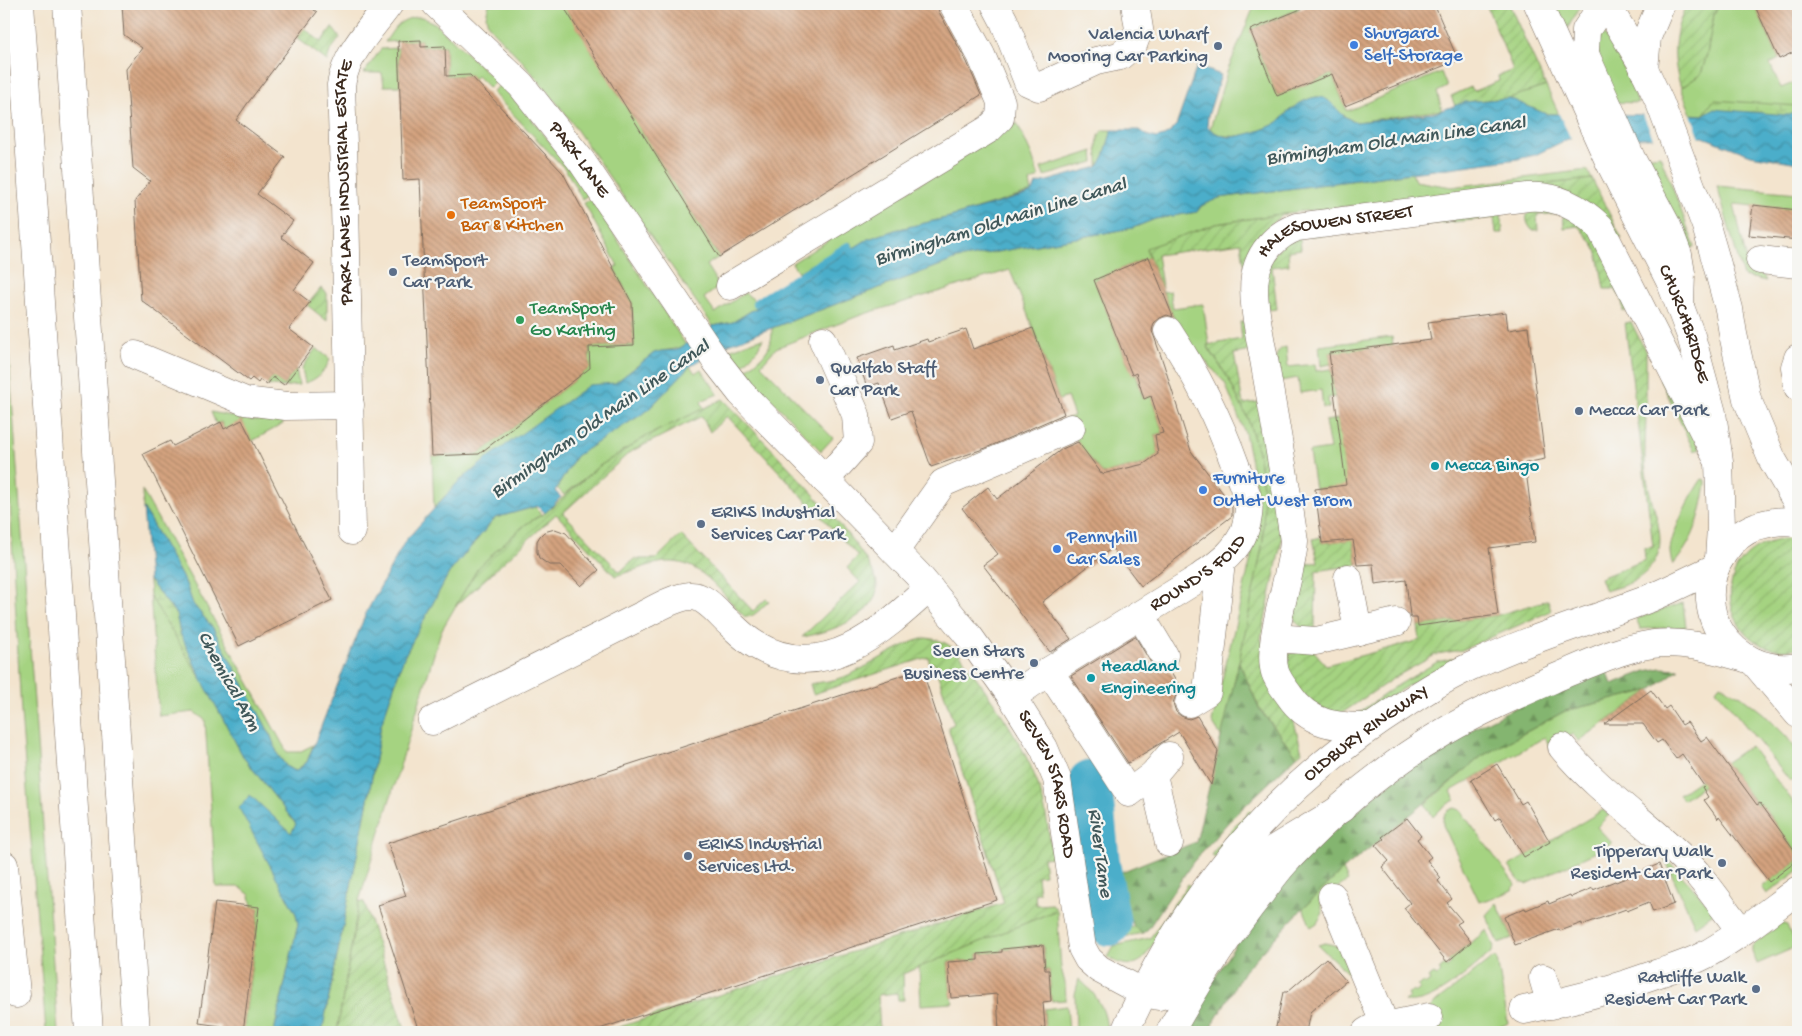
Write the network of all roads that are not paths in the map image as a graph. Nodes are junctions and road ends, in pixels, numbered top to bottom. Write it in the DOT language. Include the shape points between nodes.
graph roads {
  1 [pos="20,4"];
  2 [pos="66,4"];
  3 [pos="389,4"];
  4 [pos="952,4"];
  5 [pos="995,4"];
  6 [pos="1135,4"];
  7 [pos="1538,4"];
  8 [pos="1605,4"];
  9 [pos="1660,4"];
  10 [pos="446,7"];
  11 [pos="1642,66"];
  12 [pos="1592,99"];
  13 [pos="1760,260"];
  14 [pos="1798,264"];
  15 [pos="730,286"];
  16 [pos="1168,331"];
  17 [pos="823,340"];
  18 [pos="135,355"];
  19 [pos="1798,358"];
  20 [pos="716,361"];
  21 [pos="1798,387"];
  22 [pos="350,405"];
  23 [pos="1071,428"];
  24 [pos="1719,461"];
  25 [pos="825,480"];
  26 [pos="1798,504"];
  27 [pos="1798,523"];
  28 [pos="352,531"];
  29 [pos="895,551"];
  30 [pos="1221,562"];
  31 [pos="1717,563"];
  32 [pos="1348,578"];
  33 [pos="929,588"];
  34 [pos="1140,615"];
  35 [pos="1396,622"];
  36 [pos="1358,631"];
  37 [pos="1275,638"];
  38 [pos="1164,655"];
  39 [pos="1750,660"];
  40 [pos="1798,667"];
  41 [pos="1048,671"];
  42 [pos="1012,697"];
  43 [pos="1189,703"];
  44 [pos="1798,714"];
  45 [pos="432,721"];
  46 [pos="1369,727"];
  47 [pos="1562,747"];
  48 [pos="1342,808"];
  49 [pos="1169,843"];
  50 [pos="4,865"];
  51 [pos="1798,890"];
  52 [pos="1332,896"];
  53 [pos="1741,930"];
  54 [pos="1543,978"];
  55 [pos="4,989"];
  56 [pos="1142,992"];
  57 [pos="1551,1005"];
  58 [pos="1524,1010"];
  59 [pos="1429,1018"];
  60 [pos="1375,1030"];
  61 [pos="89,1032"];
  62 [pos="136,1032"];
  63 [pos="1124,1032"];
  64 [pos="1170,1032"];
  1 -- 61 [label="main road"];
  2 -- 62 [label="main road"];
  3 -- 22 [label="main road, PARK LANE INDUSTRIAL ESTATE" via="342,73"];
  4 -- 15 [label="main road" via="981,55 1001,102 1000,118 989,129"];
  5 -- 6 [label="main road" via="1028,82 1039,87 1096,61 1120,56 1133,45 1138,29"];
  7 -- 12 [label="main road"];
  8 -- 11 [label="main road"];
  8 -- 12 [label="main road" via="1586,30 1584,49"];
  9 -- 11 [label="main road" via="1647,37"];
  10 -- 20 [label="main road, PARK LANE" via="520,85 582,162"];
  11 -- 26 [label="main road, CHURCHBRIDGE" via="1660,103 1706,226 1729,309 1747,399 1772,459"];
  12 -- 24 [label="main road, CHURCHBRIDGE" via="1680,304 1712,413"];
  13 -- 14 [label="main road"];
  16 -- 30 [label="main road, ROUND'S FOLD" via="1190,364 1223,430 1249,504 1244,530"];
  17 -- 25 [label="main road" via="856,414 858,443"];
  18 -- 22 [label="main road" via="245,401 286,406"];
  19 -- 21 [label="main road" via="1795,367"];
  20 -- 25 [label="main road, SEVEN STARS ROAD" via="754,407"];
  22 -- 28 [label="main road, PARK LANE INDUSTRIAL ESTATE"];
  23 -- 29 [label="main road" via="943,483"];
  24 -- 31 [label="main road, CHURCHBRIDGE" via="1721,527"];
  24 -- 37 [label="main road, HALESOWEN STREET" via="1600,227 1574,207 1549,197 1528,197 1285,231 1261,257 1255,279 1261,342 1294,541"];
  25 -- 29 [label="main road, SEVEN STARS ROAD"];
  27 -- 31 [label="main road, OLDBURY RINGWAY" via="1775,521 1751,528 1728,546"];
  29 -- 33 [label="main road, SEVEN STARS ROAD"];
  30 -- 34 [label="main road, ROUND'S FOLD"];
  30 -- 43 [label="main road" via="1207,692"];
  31 -- 39 [label="main road, OLDBURY RINGWAY" via="1710,592 1713,618 1731,646"];
  31 -- 46 [label="main road, OLDBURY RINGWAY" via="1648,599 1475,664"];
  32 -- 36 [label="main road"];
  33 -- 42 [label="main road, SEVEN STARS ROAD" via="968,635"];
  33 -- 45 [label="main road" via="893,621 852,647 832,656 799,660 756,645 706,601 691,596 668,602"];
  34 -- 38 [label="main road"];
  34 -- 41 [label="main road, ROUND'S FOLD"];
  35 -- 36 [label="main road"];
  36 -- 37 [label="main road" via="1316,641"];
  37 -- 46 [label="main road, HALESOWEN STREET" via="1274,670 1294,703 1317,722 1340,727"];
  39 -- 40 [label="main road, OLDBURY RINGWAY" via="1771,668"];
  39 -- 44 [label="main road"];
  39 -- 48 [label="main road, OLDBURY RINGWAY" via="1678,644 1654,644 1610,655 1520,693 1445,731 1402,759"];
  41 -- 42 [label="main road, ROUND'S FOLD"];
  41 -- 49 [label="main road" via="1129,793 1161,765"];
  42 -- 56 [label="main road, SEVEN STARS ROAD" via="1044,748 1057,779 1082,948 1099,969"];
  46 -- 56 [label="main road, OLDBURY RINGWAY" via="1313,772 1254,829 1223,865 1175,932"];
  47 -- 53 [label="main road" via="1592,780 1676,852"];
  48 -- 56 [label="main road" via="1266,854 1210,926 1168,993 1158,996"];
  48 -- 64 [label="main road, OLDBURY RINGWAY" via="1288,858 1237,923"];
  50 -- 55 [label="main road" via="16,994"];
  51 -- 53 [label="main road"];
  52 -- 60 [label="main road" via="1380,1012"];
  53 -- 57 [label="main road" via="1705,955 1676,967"];
  54 -- 57 [label="main road"];
  56 -- 63 [label="main road, OLDBURY RINGWAY"];
  57 -- 58 [label="main road"];
  59 -- 60 [label="main road"];
}
